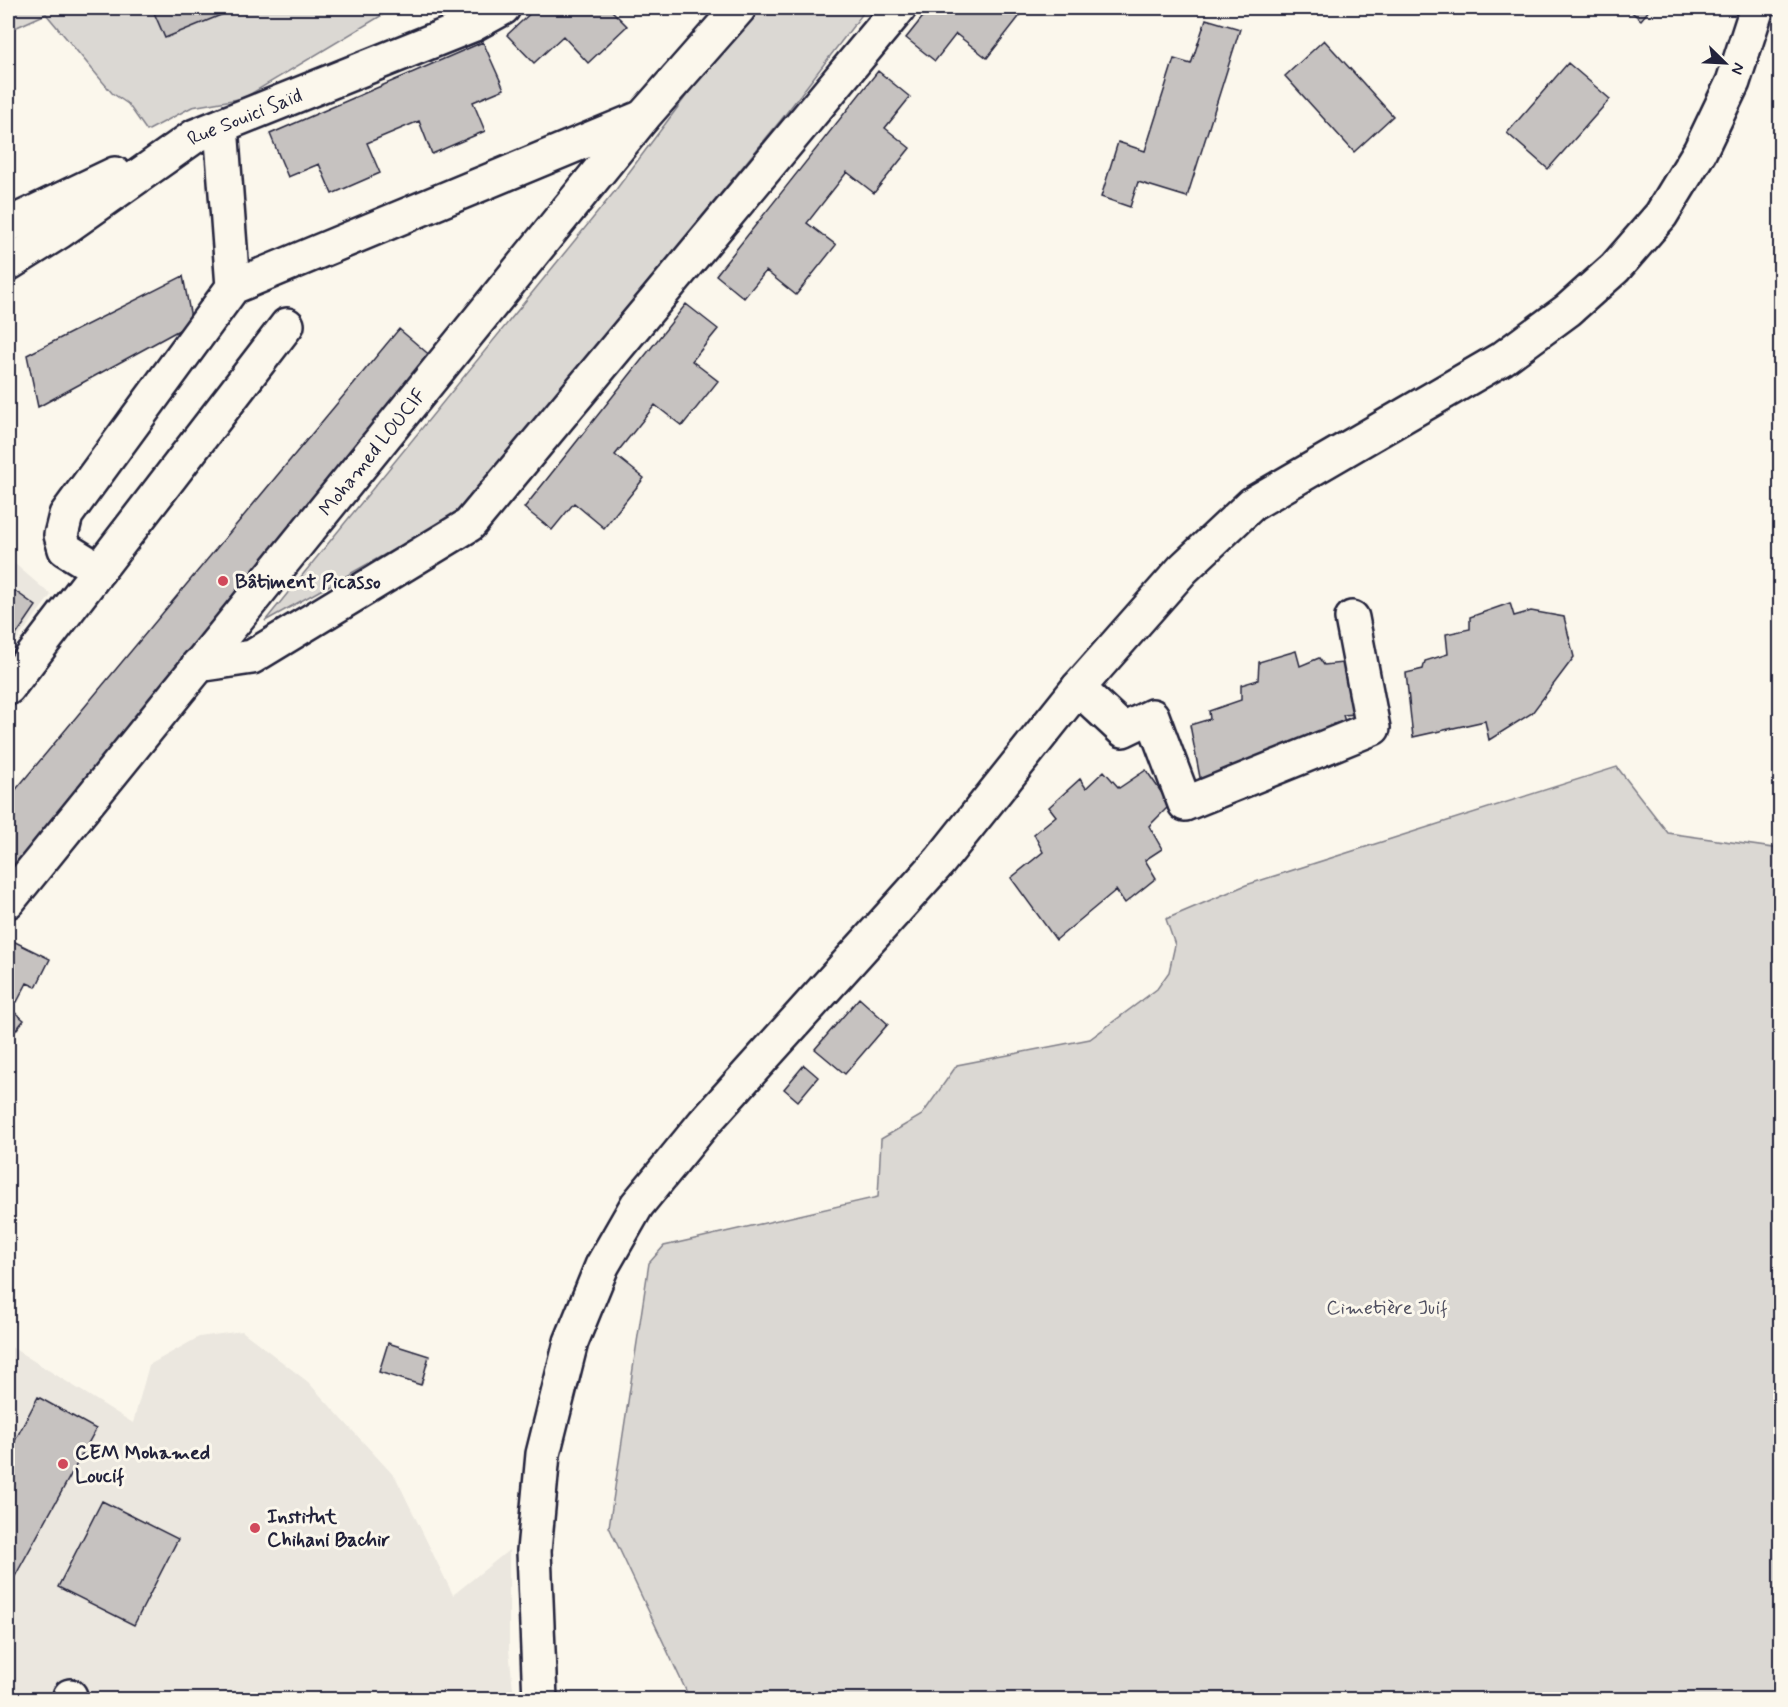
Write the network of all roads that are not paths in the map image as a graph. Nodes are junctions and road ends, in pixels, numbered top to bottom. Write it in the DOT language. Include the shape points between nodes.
graph roads {
  1 [pos="502,8"];
  2 [pos="739,8"];
  3 [pos="899,8"];
  4 [pos="1757,8"];
  5 [pos="643,117"];
  6 [pos="208,131"];
  7 [pos="8,225"];
  8 [pos="8,264"];
  9 [pos="233,287"];
  10 [pos="287,325"];
  11 [pos="99,570"];
  12 [pos="1352,618"];
  13 [pos="198,665"];
  14 [pos="8,688"];
  15 [pos="1077,688"];
  16 [pos="8,901"];
  17 [pos="540,1700"];
  1 -- 6 [label="main road, Rue Souici Saïd" via="472,25"];
  2 -- 5 [label="main road, Mohamed LOUCIF"];
  3 -- 13 [label="main road" via="469,525 252,657"];
  4 -- 15 [label="main road" via="1733,82 1700,151 1661,215 1614,268 1568,310 1503,358 1252,504 1183,569"];
  5 -- 9 [label="main road"];
  5 -- 13 [label="main road, Mohamed LOUCIF"];
  6 -- 7 [label="main road"];
  6 -- 8 [label="main road, Rue Souici Saïd"];
  6 -- 9 [label="main road"];
  9 -- 11 [label="main road" via="66,515 61,535 65,549"];
  10 -- 11 [label="main road"];
  11 -- 14 [label="main road"];
  12 -- 15 [label="main road" via="1373,728 1185,804 1152,716 1123,730"];
  13 -- 16 [label="main road, Mohamed LOUCIF"];
  15 -- 17 [label="main road" via="940,861 704,1123 637,1205 602,1266 571,1342 543,1454 534,1551"];
}
